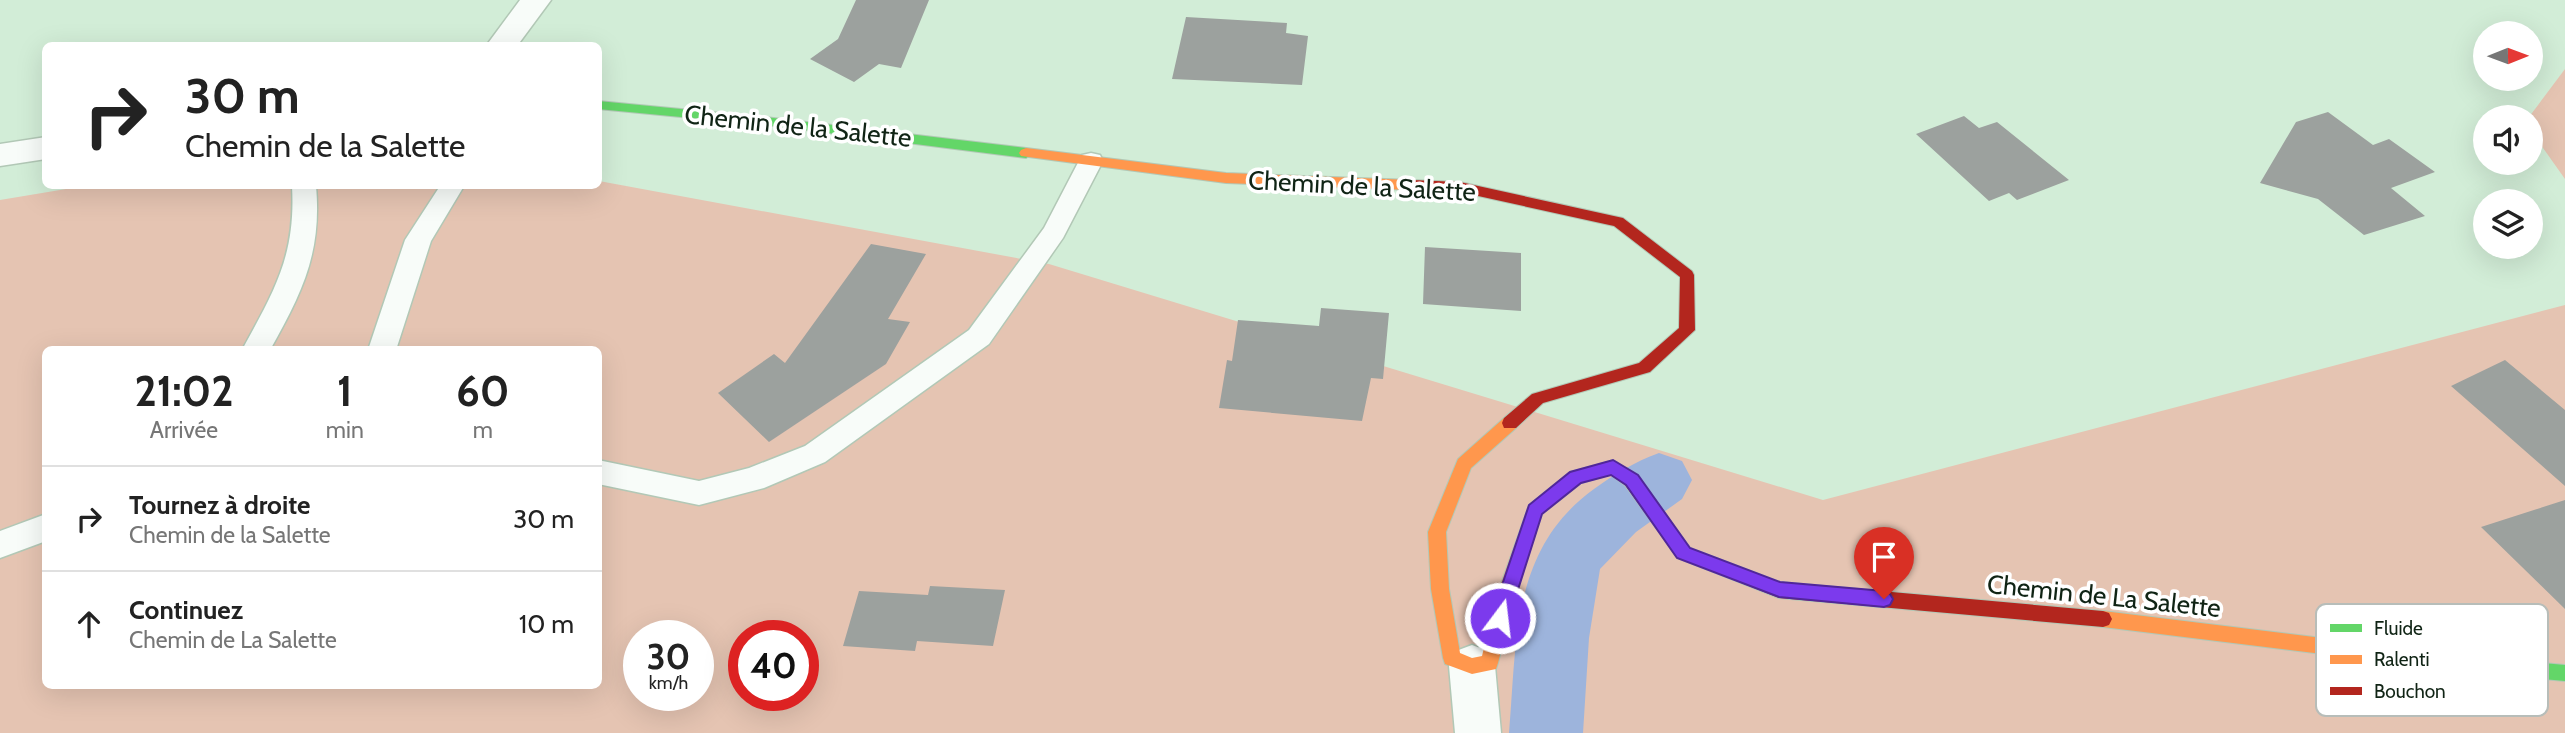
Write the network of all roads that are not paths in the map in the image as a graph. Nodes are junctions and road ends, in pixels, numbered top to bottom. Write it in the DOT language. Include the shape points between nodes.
graph roads {
  1 [pos="537,0"];
  2 [pos="505,42"];
  3 [pos="602,105"];
  4 [pos="42,149"];
  5 [pos="0,155"];
  6 [pos="1091,161"];
  7 [pos="304,189"];
  8 [pos="450,189"];
  9 [pos="258,346"];
  10 [pos="383,346"];
  11 [pos="602,473"];
  12 [pos="42,529"];
  13 [pos="0,545"];
  14 [pos="2316,645"];
  15 [pos="1472,666"];
  16 [pos="1478,733"];
  1 -- 2 [label="street"];
  3 -- 6 [label="street, Chemin de la Salette"];
  4 -- 5 [label="street"];
  6 -- 11 [label="lane" via="1054,232 979,337 815,454 753,479 699,493"];
  6 -- 15 [label="street, Chemin de la Salette" via="1226,178 1460,187 1618,222 1687,275 1687,330 1644,368 1538,398 1464,464 1437,532 1440,589 1452,658"];
  7 -- 9 [label="lane" via="308,218 301,265"];
  8 -- 10 [label="lane" via="418,240"];
  12 -- 13 [label="lane"];
  14 -- 15 [label="street, Chemin de La Salette" via="2146,624 1779,590 1684,553 1632,480 1613,467 1576,477 1535,510 1489,663"];
  15 -- 16 [label="street"];
}
